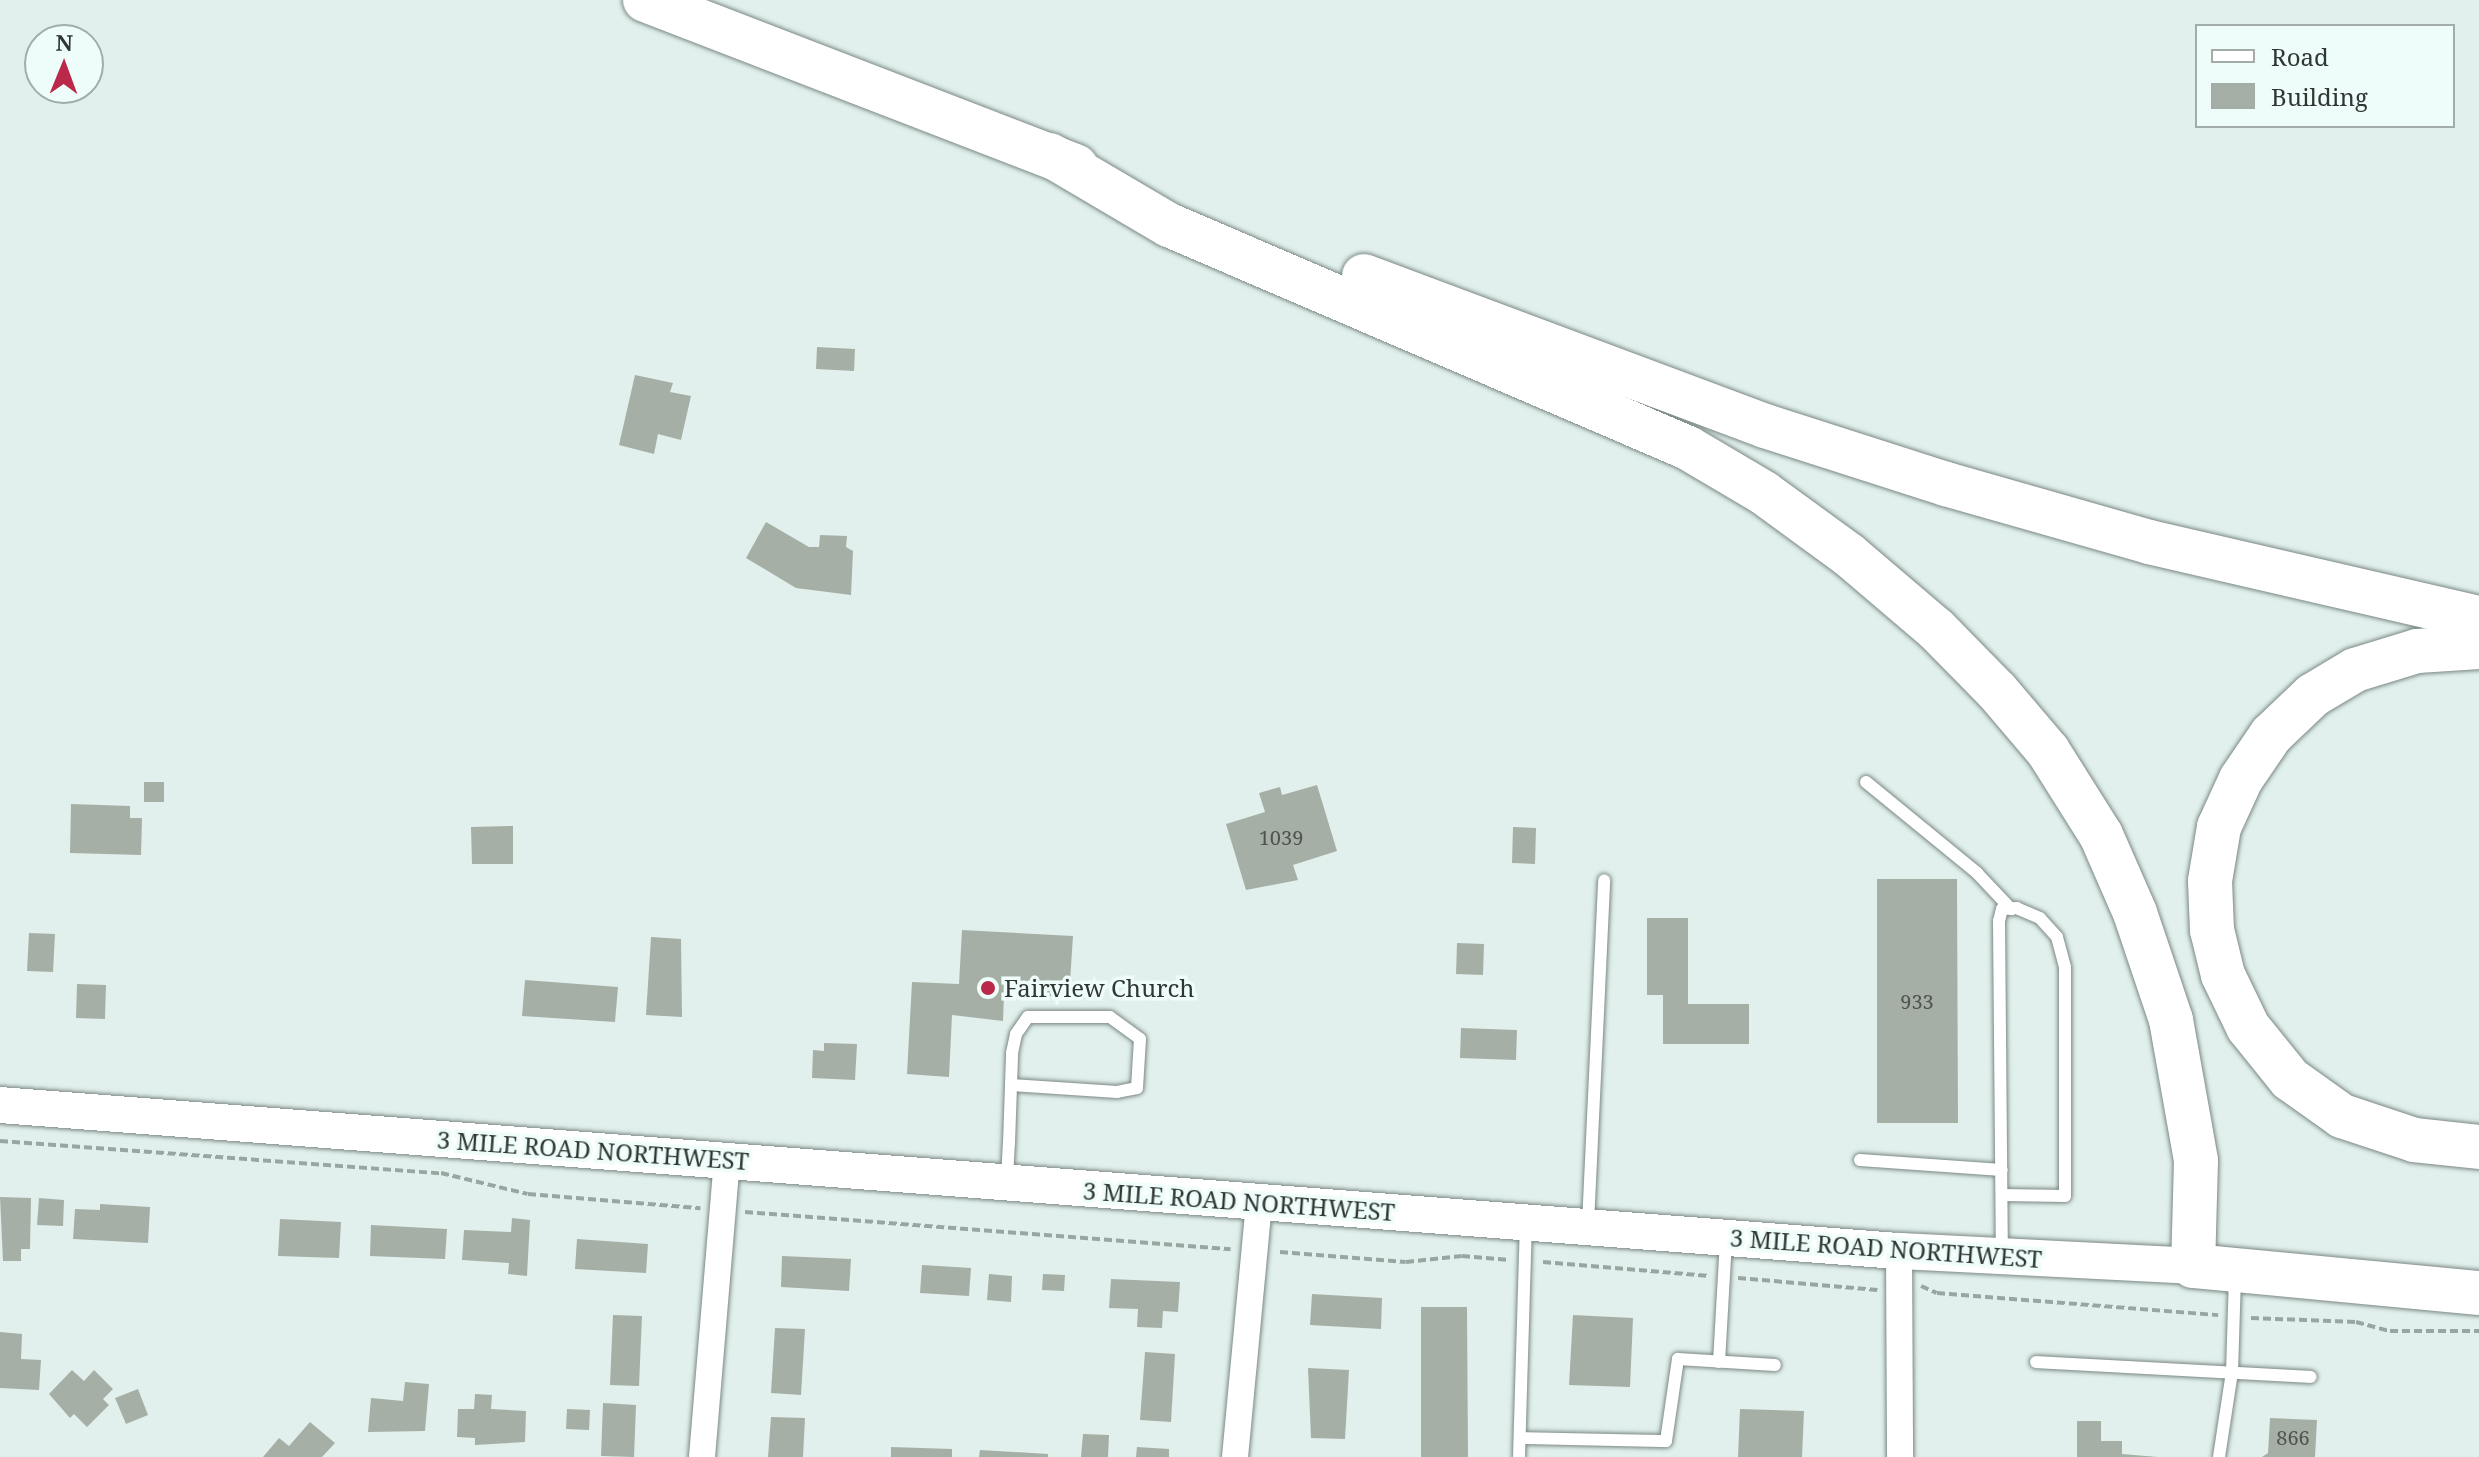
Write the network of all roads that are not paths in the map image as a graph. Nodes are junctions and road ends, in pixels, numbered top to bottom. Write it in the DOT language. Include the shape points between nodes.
graph roads {
  1 [pos="645,0"];
  2 [pos="1050,155"];
  3 [pos="2479,618"];
  4 [pos="2479,647"];
  5 [pos="1866,782"];
  6 [pos="1604,880"];
  7 [pos="2011,909"];
  8 [pos="1011,1085"];
  9 [pos="0,1105"];
  10 [pos="2479,1147"];
  11 [pos="727,1160"];
  12 [pos="1860,1160"];
  13 [pos="2002,1170"];
  14 [pos="1007,1182"];
  15 [pos="2002,1195"];
  16 [pos="1259,1203"];
  17 [pos="1527,1222"];
  18 [pos="1588,1227"];
  19 [pos="1726,1237"];
  20 [pos="1899,1251"];
  21 [pos="2002,1256"];
  22 [pos="2193,1266"];
  23 [pos="2235,1270"];
  24 [pos="2479,1293"];
  25 [pos="1719,1362"];
  26 [pos="2036,1362"];
  27 [pos="1775,1365"];
  28 [pos="2232,1372"];
  29 [pos="2311,1377"];
  30 [pos="1520,1438"];
  31 [pos="702,1457"];
  32 [pos="1235,1457"];
  33 [pos="1519,1457"];
  34 [pos="1900,1457"];
  35 [pos="2219,1457"];
  1 -- 2 [label="highway"];
  2 -- 3 [label="highway" via="1765,426 2149,542"];
  2 -- 22 [label="highway" via="1169,225 1688,448 1788,511 1936,629 2048,751 2101,835 2135,913 2171,1020 2187,1099 2196,1161"];
  4 -- 10 [label="highway" via="2417,651 2355,670 2313,695 2271,735 2241,779 2219,827 2210,881 2212,930 2223,975 2248,1027 2290,1079 2342,1116 2414,1140"];
  5 -- 7 [label="lane" via="1977,873"];
  6 -- 18 [label="lane"];
  7 -- 13 [label="lane" via="2002,909 1999,921"];
  7 -- 15 [label="lane" via="2040,918 2057,937 2065,967 2065,1196"];
  8 -- 8 [label="lane" via="1016,1034 1028,1017 1110,1017 1140,1039 1137,1088 1117,1092"];
  8 -- 14 [label="lane"];
  9 -- 11 [label="main road, 3 MILE ROAD NORTHWEST"];
  11 -- 14 [label="main road, 3 MILE ROAD NORTHWEST"];
  11 -- 31 [label="street"];
  12 -- 13 [label="lane"];
  13 -- 15 [label="lane"];
  14 -- 16 [label="main road, 3 MILE ROAD NORTHWEST"];
  15 -- 21 [label="lane"];
  16 -- 17 [label="main road, 3 MILE ROAD NORTHWEST"];
  16 -- 32 [label="street"];
  17 -- 18 [label="main road, 3 MILE ROAD NORTHWEST"];
  17 -- 30 [label="lane"];
  18 -- 19 [label="main road, 3 MILE ROAD NORTHWEST"];
  19 -- 20 [label="main road, 3 MILE ROAD NORTHWEST"];
  19 -- 25 [label="lane"];
  20 -- 21 [label="main road, 3 MILE ROAD NORTHWEST"];
  20 -- 34 [label="street"];
  21 -- 22 [label="main road, 3 MILE ROAD NORTHWEST"];
  22 -- 23 [label="highway, 3 MILE ROAD NORTHWEST"];
  23 -- 24 [label="highway, 3 MILE ROAD NORTHWEST"];
  23 -- 28 [label="lane"];
  25 -- 27 [label="lane"];
  25 -- 30 [label="lane" via="1678,1359 1666,1441"];
  26 -- 28 [label="lane"];
  28 -- 29 [label="lane"];
  28 -- 35 [label="lane"];
  30 -- 33 [label="lane"];
}
